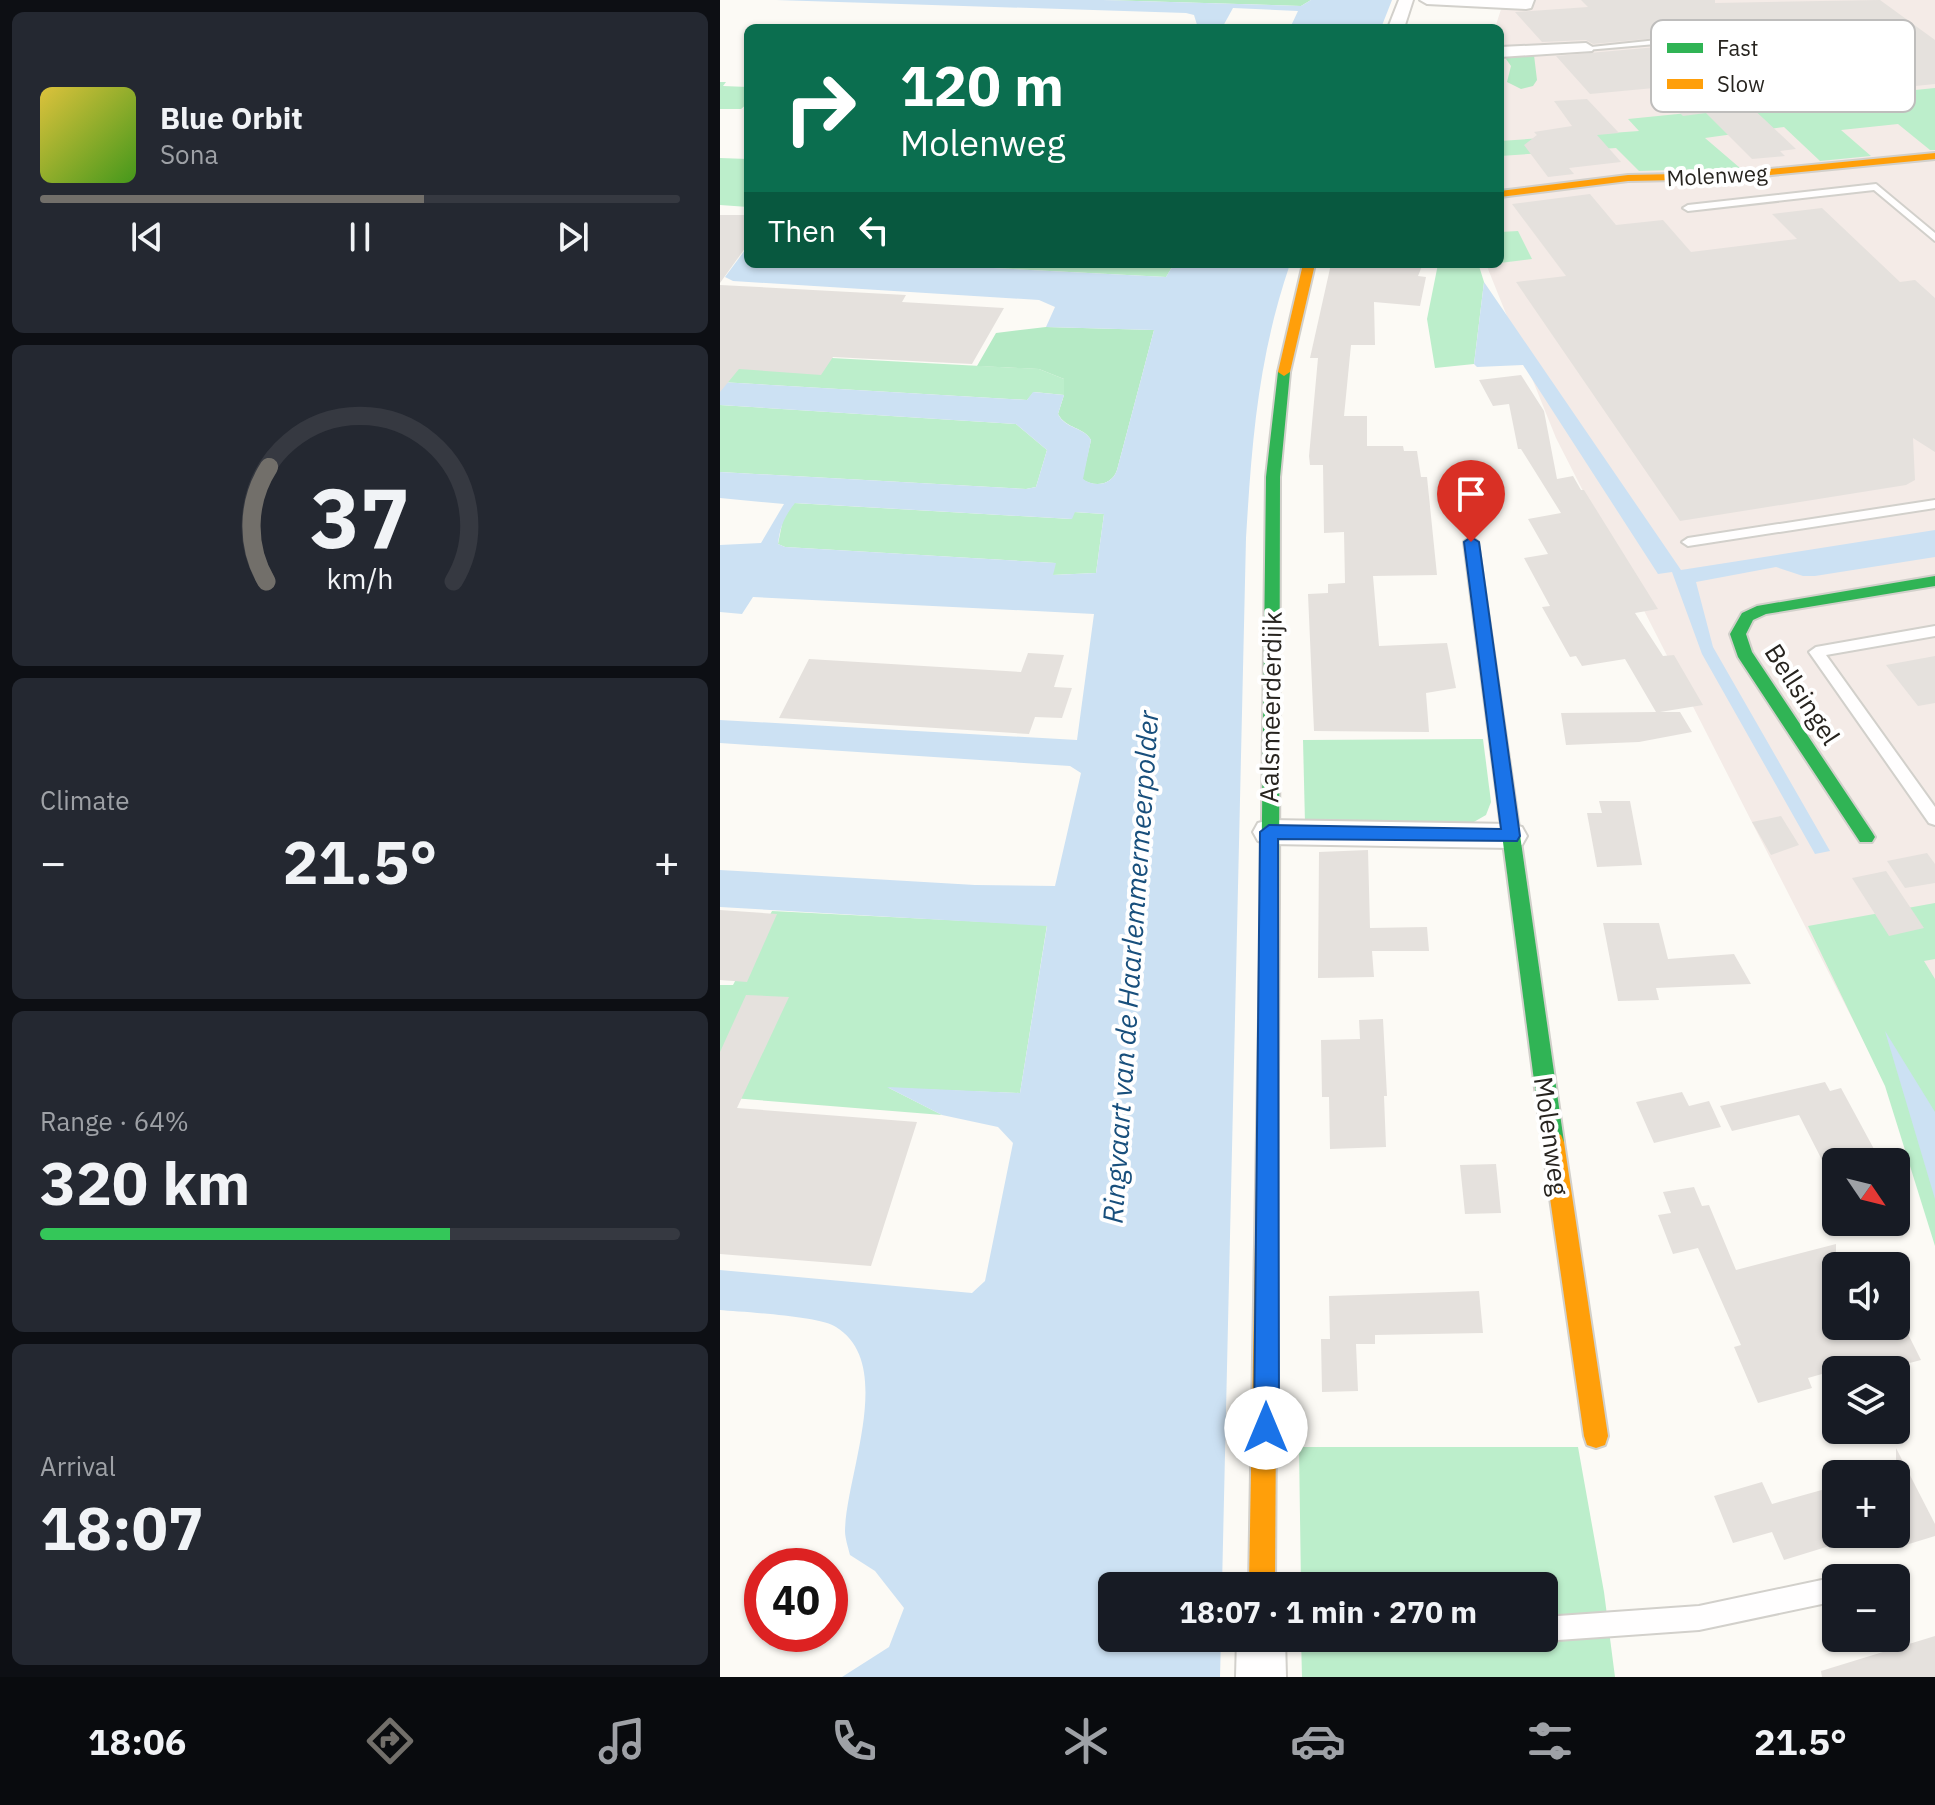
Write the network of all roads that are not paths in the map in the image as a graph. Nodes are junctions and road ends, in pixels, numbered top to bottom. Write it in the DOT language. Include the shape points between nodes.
graph roads {
  1 [pos="1406,0"];
  2 [pos="1427,0"];
  3 [pos="1527,2"];
  4 [pos="1397,24"];
  5 [pos="1651,42"];
  6 [pos="1586,48"];
  7 [pos="1504,52"];
  8 [pos="1935,156"];
  9 [pos="1504,194"];
  10 [pos="1688,208"];
  11 [pos="1935,238"];
  12 [pos="1308,268"];
  13 [pos="1935,504"];
  14 [pos="1471,542"];
  15 [pos="1688,542"];
  16 [pos="1935,581"];
  17 [pos="1935,631"];
  18 [pos="1935,819"];
  19 [pos="1269,832"];
  20 [pos="1511,836"];
  21 [pos="1866,837"];
  22 [pos="1596,1436"];
  23 [pos="1262,1572"];
  24 [pos="1822,1592"];
  25 [pos="1558,1628"];
  26 [pos="1261,1652"];
  27 [pos="1261,1677"];
  1 -- 4 [label="street"];
  2 -- 3 [label="street"];
  5 -- 6 [label="lane"];
  6 -- 7 [label="street"];
  8 -- 9 [label="street, Molenweg" via="1730,176 1628,178"];
  10 -- 11 [label="lane" via="1876,187"];
  12 -- 19 [label="street, Aalsmeerderdijk" via="1277,410"];
  13 -- 15 [label="lane"];
  14 -- 20 [label="street, Molenweg"];
  16 -- 21 [label="street, Bellsingel" via="1762,610 1747,617 1738,634 1744,653"];
  17 -- 18 [label="lane" via="1816,652"];
  19 -- 20 [label="street"];
  19 -- 23 [label="street, Aalsmeerderdijk"];
  20 -- 22 [label="street, Molenweg"];
  24 -- 25 [label="lane" via="1699,1618"];
  26 -- 27 [label="street"];
}
